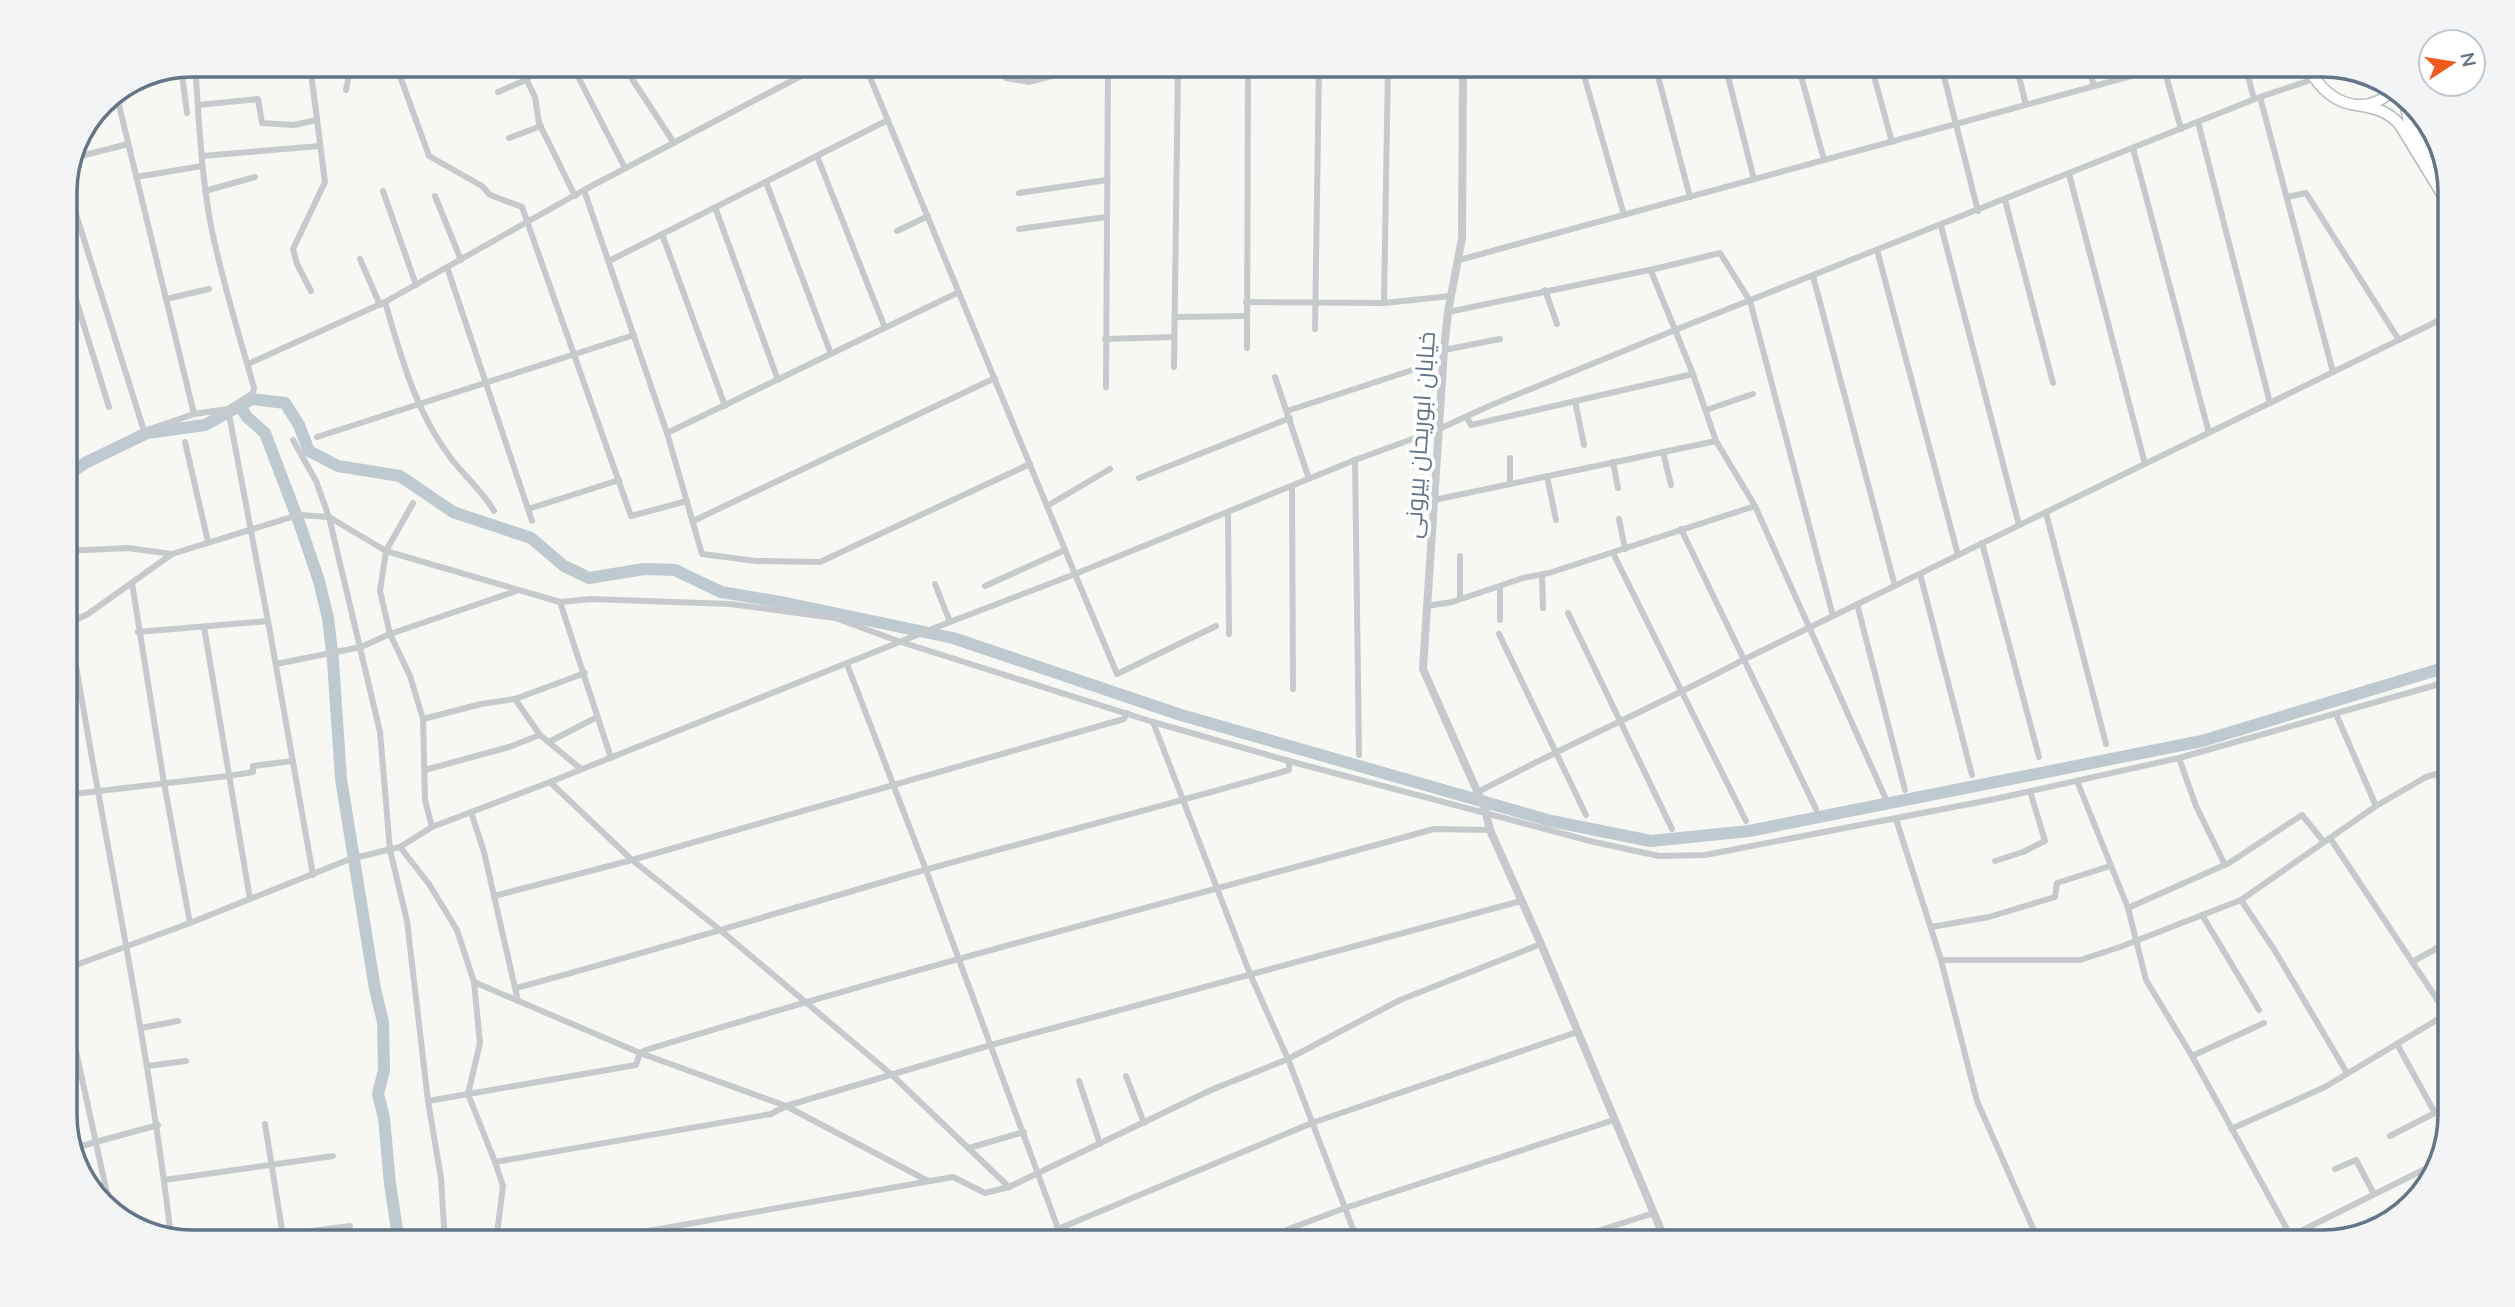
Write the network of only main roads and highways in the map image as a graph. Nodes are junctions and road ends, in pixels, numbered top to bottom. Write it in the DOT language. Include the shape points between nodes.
graph roads {
  1 [pos="2313,77"];
  2 [pos="2385,95"];
  3 [pos="2357,105"];
  4 [pos="2408,115"];
  5 [pos="2434,162"];
  6 [pos="2438,187"];
  1 -- 3 [label="highway" via="2325,92"];
  2 -- 3 [label="highway"];
  3 -- 6 [label="highway" via="2390,114"];
  4 -- 5 [label="highway"];
}
